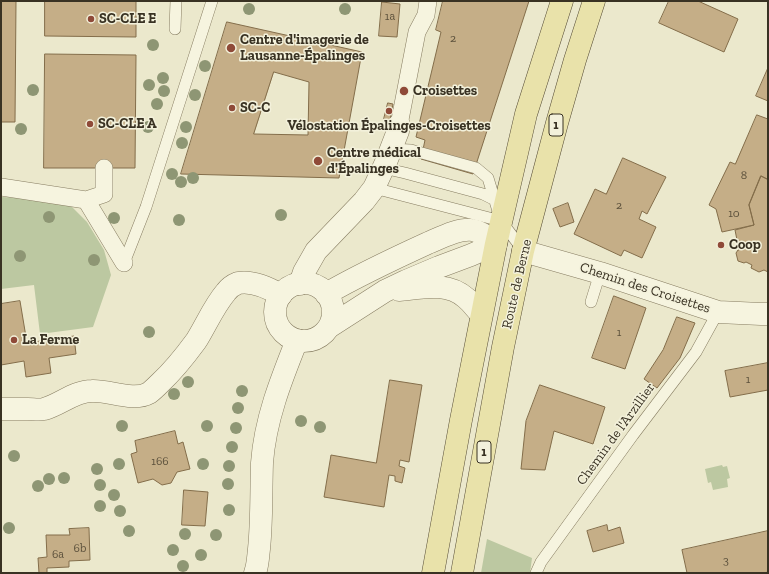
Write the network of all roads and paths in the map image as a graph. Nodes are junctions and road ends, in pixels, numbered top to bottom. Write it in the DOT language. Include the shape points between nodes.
graph roads {
  1 [pos="176,1"];
  2 [pos="212,1"];
  3 [pos="428,1"];
  4 [pos="562,1"];
  5 [pos="594,1"];
  6 [pos="175,29"];
  7 [pos="399,125"];
  8 [pos="387,159"];
  9 [pos="104,168"];
  10 [pos="1,187"];
  11 [pos="374,188"];
  12 [pos="86,200"];
  13 [pos="495,200"];
  14 [pos="501,221"];
  15 [pos="496,244"];
  16 [pos="524,251"];
  17 [pos="124,263"];
  18 [pos="600,273"];
  19 [pos="290,290"];
  20 [pos="385,292"];
  21 [pos="326,294"];
  22 [pos="591,302"];
  23 [pos="718,312"];
  24 [pos="481,314"];
  25 [pos="768,314"];
  26 [pos="328,327"];
  27 [pos="297,340"];
  28 [pos="1,409"];
  29 [pos="256,573"];
  30 [pos="434,573"];
  31 [pos="462,573"];
  32 [pos="536,573"];
  1 -- 6 [label="lane"];
  2 -- 17 [label="lane" via="146,207"];
  3 -- 7 [label="street" via="426,15 417,32"];
  4 -- 14 [label="main road, Route de Berne / 1" via="526,114"];
  5 -- 16 [label="main road, Route de Berne / 1" via="559,116"];
  7 -- 8 [label="street"];
  8 -- 11 [label="street"];
  8 -- 13 [label="lane" via="405,173 483,194"];
  8 -- 13 [label="lane" via="411,150 476,168 488,178"];
  9 -- 12 [label="street" via="104,194"];
  10 -- 12 [label="street"];
  11 -- 14 [label="lane"];
  11 -- 19 [label="street" via="316,251"];
  12 -- 17 [label="street"];
  13 -- 14 [label="lane"];
  14 -- 15 [label="main road, Route de Berne / 1"];
  14 -- 16 [label="lane"];
  15 -- 16 [label="main road"];
  15 -- 20 [label="street" via="426,272"];
  15 -- 21 [label="street" via="479,231 462,230 393,259"];
  15 -- 24 [label="main road, Route de Berne / 1"];
  16 -- 18 [label="street, Chemin des Croisettes"];
  16 -- 31 [label="main road, Route de Berne / 1" via="505,336"];
  18 -- 22 [label="lane"];
  18 -- 23 [label="street, Chemin des Croisettes"];
  19 -- 21 [label="street" via="311,285"];
  19 -- 27 [label="street" via="276,306 275,313 278,325 286,335"];
  19 -- 28 [label="street" via="248,283 239,283 229,288 180,363 155,388 143,395 132,396 97,390 79,393 44,409"];
  20 -- 24 [label="street" via="449,288 466,298"];
  20 -- 26 [label="street"];
  21 -- 26 [label="street" via="332,310"];
  23 -- 25 [label="street, Chemin des Croisettes"];
  23 -- 32 [label="lane, Chemin de l'Arzillier" via="696,352 541,562"];
  24 -- 30 [label="main road, Route de Berne / 1"];
  26 -- 27 [label="street" via="315,339"];
  27 -- 29 [label="street" via="273,407 265,439 261,529"];
}
